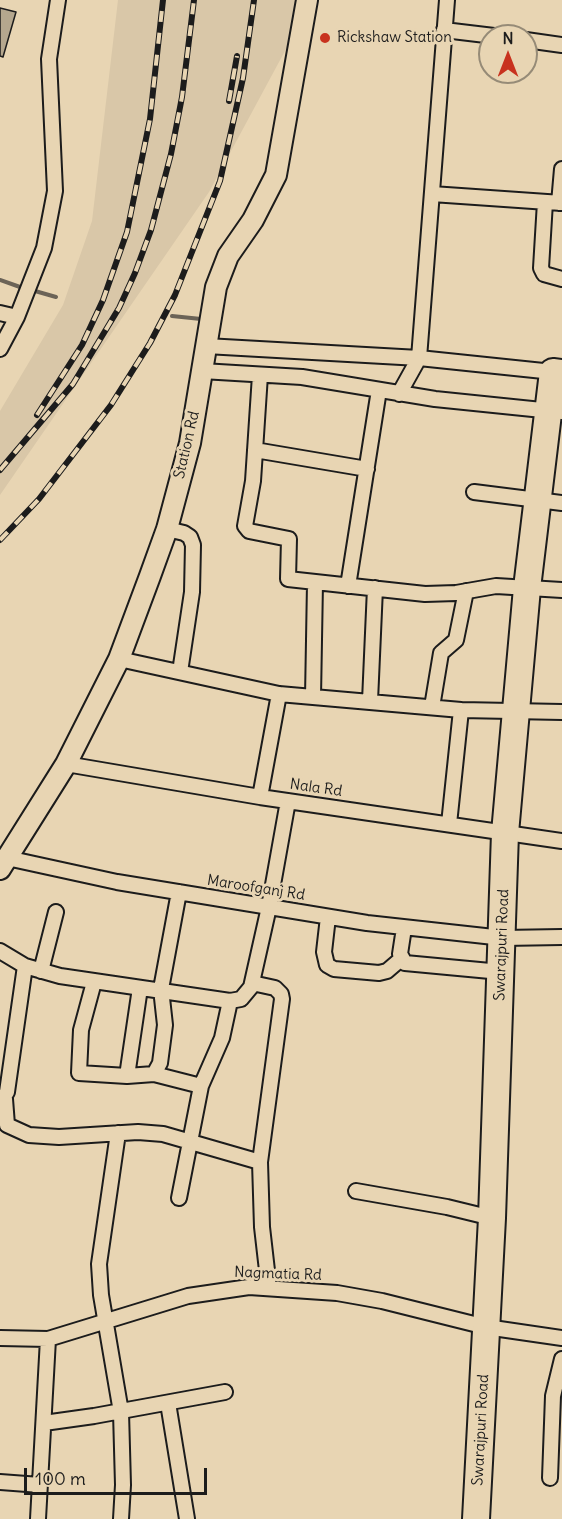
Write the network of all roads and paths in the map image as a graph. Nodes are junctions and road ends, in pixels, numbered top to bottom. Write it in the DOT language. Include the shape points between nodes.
graph roads {
  1 [pos="58,0"];
  2 [pos="307,0"];
  3 [pos="447,0"];
  4 [pos="444,30"];
  5 [pos="478,34"];
  6 [pos="538,42"];
  7 [pos="562,45"];
  8 [pos="562,169"];
  9 [pos="432,194"];
  10 [pos="555,203"];
  11 [pos="562,279"];
  12 [pos="0,313"];
  13 [pos="17,317"];
  14 [pos="206,346"];
  15 [pos="0,349"];
  16 [pos="419,358"];
  17 [pos="202,371"];
  18 [pos="558,373"];
  19 [pos="260,375"];
  20 [pos="379,390"];
  21 [pos="399,393"];
  22 [pos="556,412"];
  23 [pos="255,450"];
  24 [pos="367,469"];
  25 [pos="474,492"];
  26 [pos="550,502"];
  27 [pos="167,529"];
  28 [pos="315,583"];
  29 [pos="348,586"];
  30 [pos="375,588"];
  31 [pos="527,588"];
  32 [pos="562,590"];
  33 [pos="466,591"];
  34 [pos="119,659"];
  35 [pos="180,672"];
  36 [pos="279,693"];
  37 [pos="312,697"];
  38 [pos="370,701"];
  39 [pos="432,707"];
  40 [pos="461,710"];
  41 [pos="516,712"];
  42 [pos="562,712"];
  43 [pos="66,764"];
  44 [pos="260,797"];
  45 [pos="288,801"];
  46 [pos="449,824"];
  47 [pos="504,833"];
  48 [pos="562,841"];
  49 [pos="3,864"];
  50 [pos="179,892"];
  51 [pos="269,907"];
  52 [pos="56,912"];
  53 [pos="328,917"];
  54 [pos="404,928"];
  55 [pos="562,937"];
  56 [pos="503,938"];
  57 [pos="0,951"];
  58 [pos="401,959"];
  59 [pos="25,966"];
  60 [pos="41,971"];
  61 [pos="501,972"];
  62 [pos="94,982"];
  63 [pos="252,983"];
  64 [pos="140,988"];
  65 [pos="161,989"];
  66 [pos="231,1001"];
  67 [pos="154,1074"];
  68 [pos="127,1076"];
  69 [pos="201,1086"];
  70 [pos="2,1101"];
  71 [pos="118,1133"];
  72 [pos="190,1140"];
  73 [pos="261,1162"];
  74 [pos="356,1191"];
  75 [pos="179,1198"];
  76 [pos="492,1218"];
  77 [pos="269,1288"];
  78 [pos="107,1322"];
  79 [pos="486,1327"];
  80 [pos="0,1338"];
  81 [pos="48,1338"];
  82 [pos="562,1338"];
  83 [pos="562,1359"];
  84 [pos="225,1392"];
  85 [pos="168,1403"];
  86 [pos="120,1412"];
  87 [pos="44,1423"];
  88 [pos="550,1478"];
  89 [pos="0,1482"];
  90 [pos="40,1485"];
  91 [pos="38,1519"];
  92 [pos="121,1519"];
  93 [pos="187,1519"];
  94 [pos="476,1519"];
  1 -- 13 [label="street" via="49,59 55,191 44,248"];
  2 -- 14 [label="street, Station Rd" via="276,175 253,220 228,256 216,287"];
  3 -- 4 [label="street"];
  4 -- 5 [label="street"];
  4 -- 9 [label="street"];
  6 -- 7 [label="street"];
  8 -- 10 [label="street"];
  9 -- 10 [label="street"];
  9 -- 16 [label="street"];
  10 -- 11 [label="street" via="541,268 544,274"];
  12 -- 13 [label="street"];
  13 -- 15 [label="street"];
  14 -- 16 [label="street"];
  14 -- 17 [label="street, Station Rd"];
  16 -- 18 [label="street"];
  16 -- 21 [label="street"];
  17 -- 19 [label="street"];
  17 -- 27 [label="street, Station Rd" via="190,443"];
  18 -- 22 [label="highway, Swarajpuri Road"];
  19 -- 20 [label="street" via="334,381"];
  19 -- 23 [label="street"];
  20 -- 21 [label="street"];
  20 -- 24 [label="street"];
  21 -- 22 [label="street"];
  22 -- 26 [label="highway, Swarajpuri Road"];
  23 -- 24 [label="street"];
  23 -- 28 [label="street" via="246,530 289,539 288,579"];
  24 -- 29 [label="street"];
  25 -- 26 [label="street"];
  26 -- 31 [label="highway, Swarajpuri Road"];
  27 -- 34 [label="street, Station Rd"];
  27 -- 35 [label="street" via="184,533 194,545 192,592"];
  28 -- 29 [label="street"];
  28 -- 37 [label="street"];
  29 -- 30 [label="street"];
  30 -- 33 [label="street" via="440,594"];
  30 -- 38 [label="street"];
  31 -- 32 [label="street"];
  31 -- 33 [label="street" via="496,586"];
  31 -- 41 [label="highway, Swarajpuri Road"];
  33 -- 39 [label="street" via="456,640 441,653"];
  34 -- 35 [label="street"];
  34 -- 43 [label="street, Station Rd"];
  35 -- 36 [label="street"];
  36 -- 37 [label="street"];
  36 -- 44 [label="street"];
  37 -- 38 [label="street"];
  38 -- 39 [label="street"];
  39 -- 40 [label="street"];
  40 -- 41 [label="street"];
  40 -- 46 [label="street"];
  41 -- 42 [label="street"];
  41 -- 47 [label="highway, Swarajpuri Road"];
  43 -- 44 [label="street, Nala Rd"];
  43 -- 49 [label="street, Station Rd"];
  44 -- 45 [label="street, Nala Rd"];
  45 -- 46 [label="street, Nala Rd"];
  45 -- 51 [label="street"];
  46 -- 47 [label="street, Nala Rd"];
  47 -- 48 [label="street, Nala Rd"];
  47 -- 56 [label="highway, Swarajpuri Road"];
  49 -- 50 [label="street, Maroofganj Rd"];
  50 -- 51 [label="street, Maroofganj Rd"];
  50 -- 65 [label="street"];
  51 -- 53 [label="street, Maroofganj Rd"];
  51 -- 63 [label="street"];
  52 -- 60 [label="street"];
  53 -- 54 [label="street, Maroofganj Rd"];
  53 -- 58 [label="street" via="324,952 327,965 379,973"];
  54 -- 56 [label="street, Maroofganj Rd"];
  54 -- 58 [label="street"];
  55 -- 56 [label="street, Maroofganj Rd"];
  56 -- 61 [label="highway, Swarajpuri Road"];
  57 -- 59 [label="street"];
  58 -- 61 [label="street" via="410,965"];
  59 -- 60 [label="street"];
  59 -- 70 [label="street"];
  60 -- 62 [label="street"];
  61 -- 76 [label="highway, Swarajpuri Road"];
  62 -- 64 [label="street"];
  62 -- 68 [label="street" via="81,1030 77,1069 83,1075"];
  63 -- 66 [label="street" via="241,999"];
  63 -- 73 [label="street" via="276,988 282,999"];
  64 -- 65 [label="street"];
  64 -- 68 [label="street"];
  65 -- 66 [label="street"];
  65 -- 67 [label="street" via="165,1025 160,1063"];
  66 -- 69 [label="street" via="222,1038"];
  67 -- 68 [label="street"];
  67 -- 69 [label="street"];
  69 -- 72 [label="street"];
  70 -- 71 [label="street" via="7,1125 29,1135"];
  71 -- 72 [label="street"];
  71 -- 78 [label="street" via="99,1264"];
  72 -- 73 [label="street"];
  72 -- 75 [label="street"];
  73 -- 77 [label="street" via="262,1227"];
  74 -- 76 [label="street"];
  76 -- 79 [label="highway, Swarajpuri Road"];
  77 -- 78 [label="street, Nagmatia Rd" via="206,1292"];
  77 -- 79 [label="street, Nagmatia Rd" via="382,1301"];
  78 -- 81 [label="street, Nagmatia Rd"];
  78 -- 86 [label="street"];
  79 -- 82 [label="street, Nagmatia Rd"];
  79 -- 94 [label="highway, Swarajpuri Road"];
  80 -- 81 [label="street, Nagmatia Rd"];
  81 -- 87 [label="street"];
  83 -- 88 [label="street" via="552,1407"];
  84 -- 85 [label="street"];
  85 -- 86 [label="street"];
  85 -- 93 [label="street"];
  86 -- 87 [label="street"];
  86 -- 92 [label="street"];
  87 -- 90 [label="street"];
  89 -- 90 [label="street"];
  90 -- 91 [label="street"];
}
